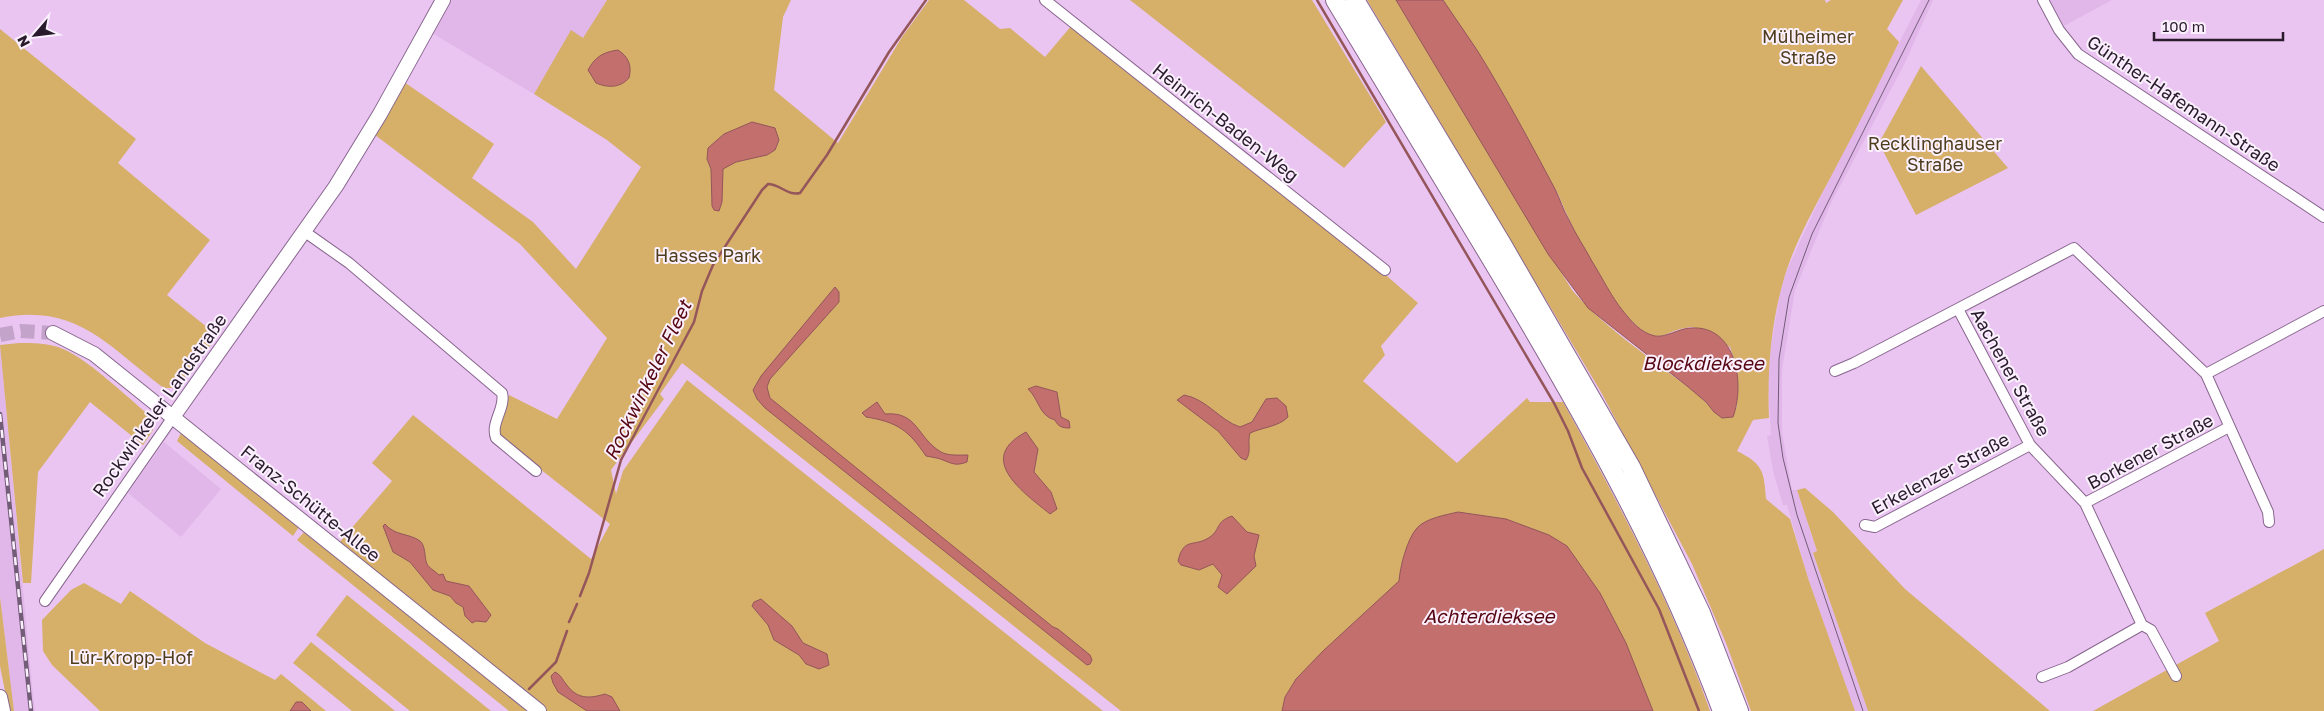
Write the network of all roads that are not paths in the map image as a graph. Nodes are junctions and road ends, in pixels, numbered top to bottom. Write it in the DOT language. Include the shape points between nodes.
graph roads {
  1 [pos="443,0"];
  2 [pos="1045,0"];
  3 [pos="1335,0"];
  4 [pos="1355,0"];
  5 [pos="2043,0"];
  6 [pos="2324,217"];
  7 [pos="305,232"];
  8 [pos="1385,270"];
  9 [pos="1958,309"];
  10 [pos="2324,311"];
  11 [pos="53,333"];
  12 [pos="1835,371"];
  13 [pos="2206,374"];
  14 [pos="173,417"];
  15 [pos="2229,427"];
  16 [pos="2030,445"];
  17 [pos="536,471"];
  18 [pos="2085,503"];
  19 [pos="2269,522"];
  20 [pos="1865,525"];
  21 [pos="45,601"];
  22 [pos="2142,625"];
  23 [pos="2176,676"];
  24 [pos="2042,677"];
  25 [pos="0,697"];
  26 [pos="3,711"];
  27 [pos="539,711"];
  28 [pos="1722,711"];
  29 [pos="1740,711"];
  1 -- 7 [label="main road, Rockwinkeler Landstraße" via="377,119"];
  2 -- 8 [label="street, Heinrich-Baden-Weg"];
  3 -- 28 [label="highway" via="1555,367 1620,483 1682,613"];
  4 -- 29 [label="highway" via="1631,467 1701,613"];
  5 -- 6 [label="street, Günther-Hafemann-Straße" via="2059,30 2078,54"];
  7 -- 14 [label="main road, Rockwinkeler Landstraße"];
  7 -- 17 [label="street" via="349,264 502,393 504,400 493,432"];
  9 -- 12 [label="street"];
  9 -- 13 [label="street" via="2074,248"];
  9 -- 16 [label="street, Aachener Straße"];
  10 -- 13 [label="street"];
  11 -- 14 [label="main road, Franz-Schütte-Allee" via="88,350"];
  13 -- 15 [label="street"];
  14 -- 21 [label="street, Rockwinkeler Landstraße"];
  14 -- 27 [label="main road, Franz-Schütte-Allee"];
  15 -- 18 [label="street, Borkener Straße"];
  15 -- 19 [label="street" via="2268,512"];
  16 -- 18 [label="street, Aachener Straße"];
  16 -- 20 [label="street, Erkelenzer Straße" via="1875,527"];
  18 -- 22 [label="street, Aachener Straße"];
  22 -- 23 [label="street, Aachener Straße" via="2151,630"];
  22 -- 24 [label="street" via="2068,667"];
  25 -- 26 [label="main road"];
}
